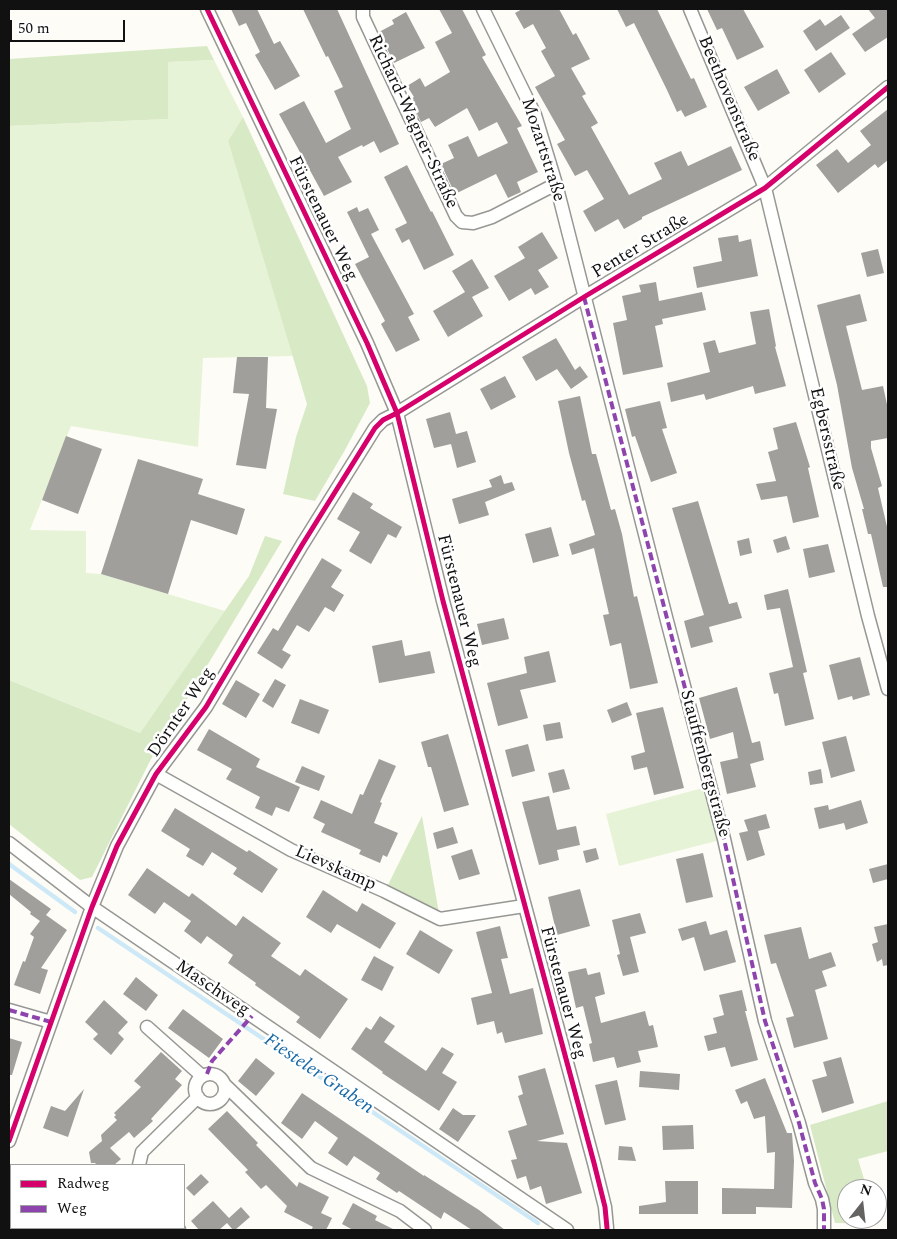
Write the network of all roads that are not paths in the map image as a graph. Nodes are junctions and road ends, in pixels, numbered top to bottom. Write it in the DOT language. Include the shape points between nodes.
graph roads {
  1 [pos="207,9"];
  2 [pos="363,9"];
  3 [pos="483,9"];
  4 [pos="690,9"];
  5 [pos="888,87"];
  6 [pos="556,184"];
  7 [pos="765,188"];
  8 [pos="584,297"];
  9 [pos="397,413"];
  10 [pos="888,689"];
  11 [pos="156,774"];
  12 [pos="9,843"];
  13 [pos="92,906"];
  14 [pos="524,906"];
  15 [pos="9,1010"];
  16 [pos="51,1022"];
  17 [pos="147,1027"];
  18 [pos="202,1076"];
  19 [pos="225,1085"];
  20 [pos="198,1097"];
  21 [pos="9,1141"];
  22 [pos="139,1164"];
  23 [pos="609,1229"];
  24 [pos="425,1230"];
  25 [pos="568,1230"];
  26 [pos="824,1230"];
  1 -- 9 [label="street, Fürstenauer Weg"];
  2 -- 6 [label="street, Richard-Wagner-Straße" via="363,17 456,216 462,222 473,223 492,217"];
  3 -- 6 [label="street, Mozartstraße" via="534,115"];
  4 -- 7 [label="street, Beethovenstraße"];
  5 -- 7 [label="street, Penter Straße"];
  6 -- 8 [label="street, Mozartstraße"];
  7 -- 8 [label="street, Penter Straße"];
  7 -- 10 [label="street, Egbersstraße" via="865,607"];
  8 -- 9 [label="street, Penter Straße"];
  8 -- 26 [label="street, Stauffenbergstraße" via="724,839 765,1021 822,1199"];
  9 -- 11 [label="street, Dörnter Weg" via="382,420 375,428 206,707"];
  9 -- 14 [label="street, Fürstenauer Weg"];
  11 -- 13 [label="street, Dörnter Weg" via="117,846"];
  11 -- 14 [label="street, Lievskamp" via="291,850 440,919"];
  12 -- 13 [label="street, Maschweg"];
  13 -- 16 [label="street, Dörnter Weg"];
  13 -- 25 [label="street, Maschweg"];
  14 -- 23 [label="street, Fürstenauer Weg"];
  15 -- 16 [label="street"];
  16 -- 21 [label="street, Dörnter Weg"];
  17 -- 18 [label="street"];
  18 -- 19 [label="street" via="218,1076"];
  18 -- 20 [label="street" via="195,1088"];
  19 -- 20 [label="street" via="224,1095 216,1102 206,1103"];
  19 -- 24 [label="street" via="311,1168 400,1211"];
  20 -- 22 [label="street" via="142,1152"];
}
